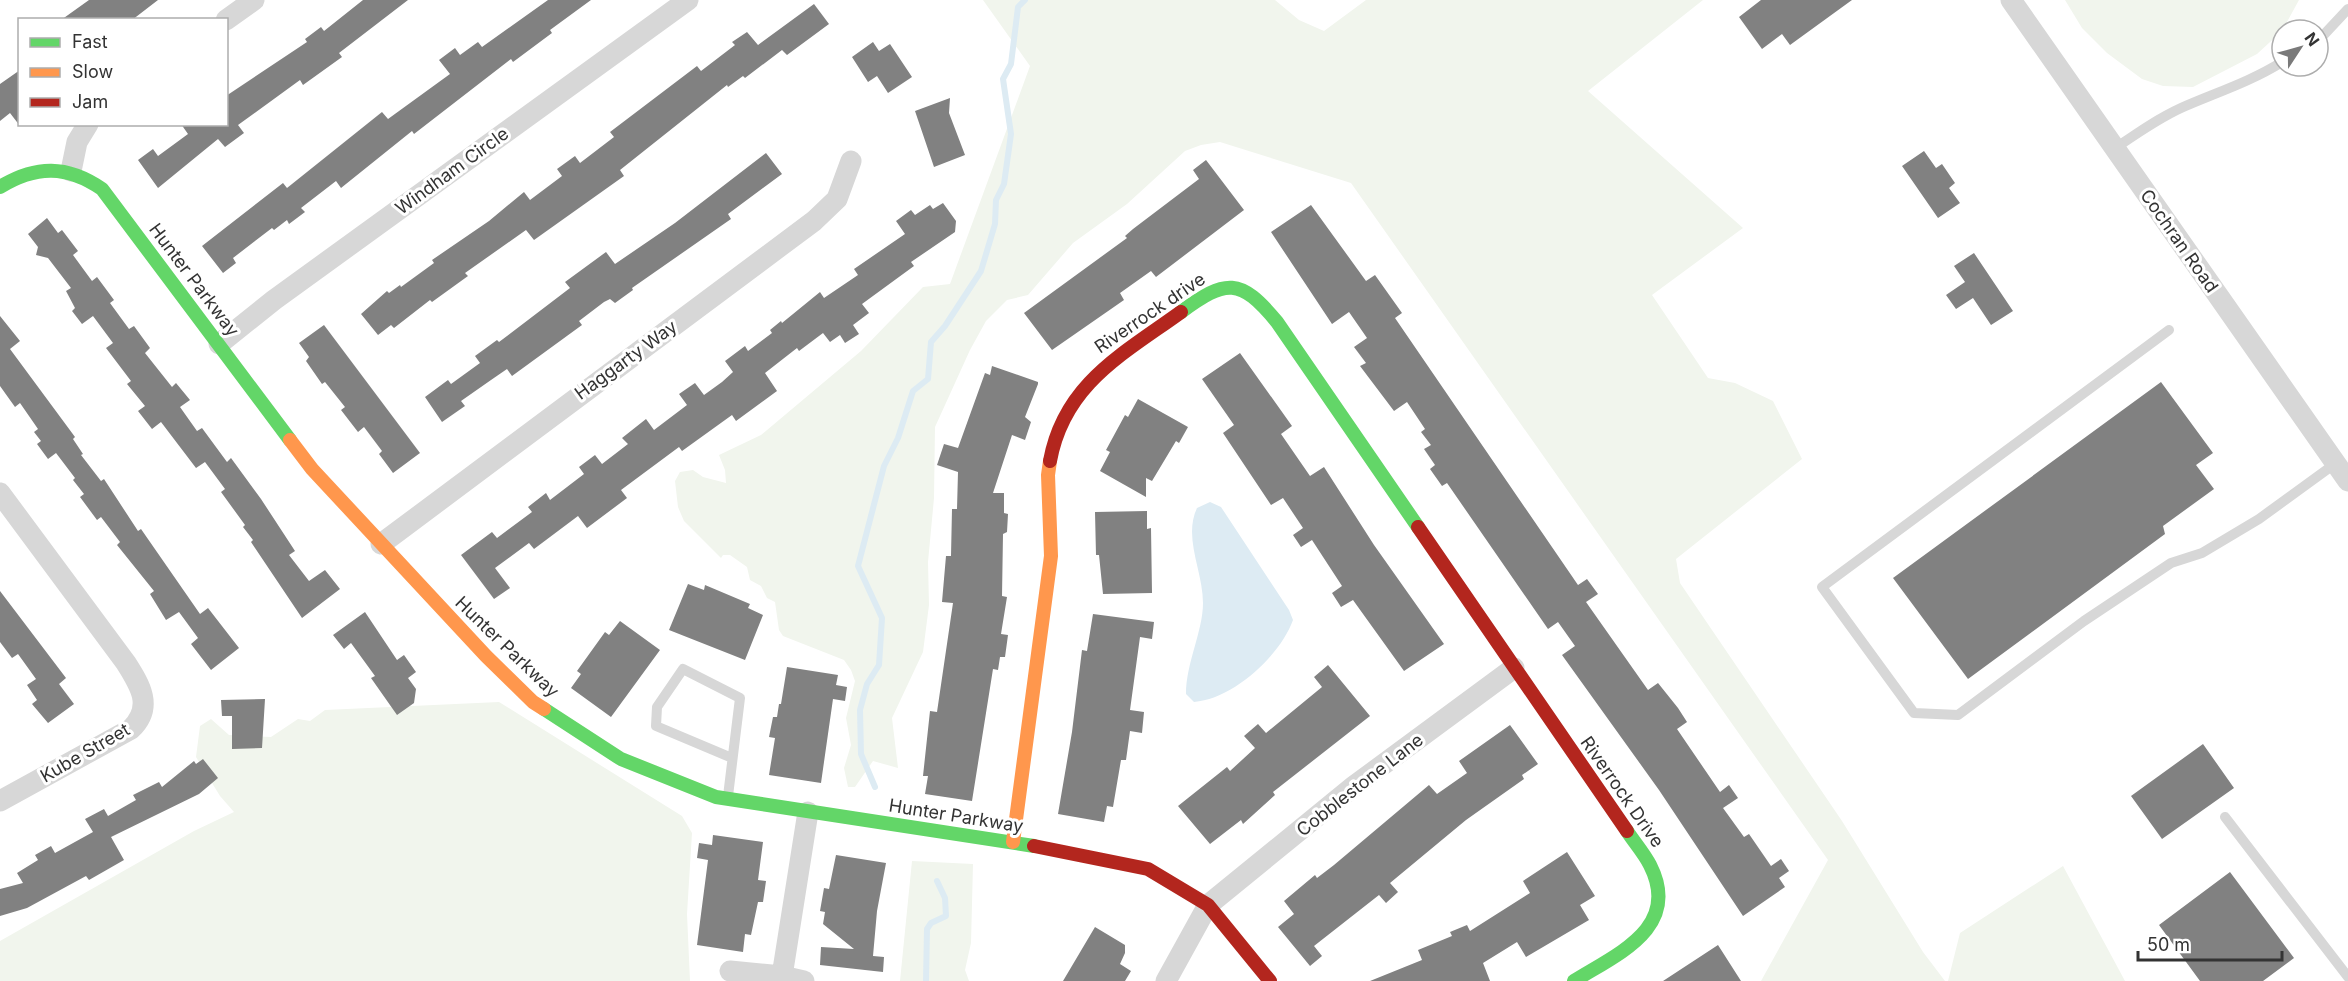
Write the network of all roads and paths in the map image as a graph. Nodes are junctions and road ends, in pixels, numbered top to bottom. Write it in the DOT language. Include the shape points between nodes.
graph roads {
  1 [pos="254,0"];
  2 [pos="688,0"];
  3 [pos="2011,0"];
  4 [pos="2348,9"];
  5 [pos="228,19"];
  6 [pos="2330,28"];
  7 [pos="2270,70"];
  8 [pos="87,126"];
  9 [pos="2114,149"];
  10 [pos="851,161"];
  11 [pos="71,171"];
  12 [pos="0,186"];
  13 [pos="2169,330"];
  14 [pos="219,344"];
  15 [pos="2336,463"];
  16 [pos="2348,481"];
  17 [pos="0,493"];
  18 [pos="381,544"];
  19 [pos="1514,668"];
  20 [pos="732,758"];
  21 [pos="727,799"];
  22 [pos="0,801"];
  23 [pos="808,812"];
  24 [pos="2225,817"];
  25 [pos="1013,842"];
  26 [pos="1208,905"];
  27 [pos="730,971"];
  28 [pos="782,976"];
  29 [pos="2348,977"];
  30 [pos="804,981"];
  31 [pos="1166,981"];
  32 [pos="1270,981"];
  33 [pos="1574,981"];
  1 -- 5 [label="street"];
  2 -- 14 [label="street, Windham Circle"];
  3 -- 9 [label="street, Cochran Road"];
  4 -- 6 [label="lane"];
  7 -- 9 [label="lane" via="2156,121"];
  8 -- 11 [label="street" via="77,142"];
  9 -- 15 [label="street, Cochran Road"];
  10 -- 18 [label="street, Haggarty Way" via="837,199 814,222"];
  11 -- 12 [label="street, Hunter Parkway" via="36,169"];
  11 -- 14 [label="street, Hunter Parkway" via="92,181 113,201"];
  13 -- 15 [label="lane" via="1822,587 1914,713 1958,715 2084,621 2171,563 2202,553 2259,519"];
  14 -- 18 [label="street, Hunter Parkway" via="312,469"];
  15 -- 16 [label="street, Cochran Road"];
  17 -- 22 [label="street, Kube Street" via="138,681 144,705 138,722 121,736"];
  18 -- 21 [label="street, Hunter Parkway" via="533,702 621,759"];
  19 -- 25 [label="street, Riverrock drive" via="1277,322 1258,299 1241,287 1209,291 1098,372 1078,393 1053,446 1048,475 1051,556"];
  19 -- 26 [label="street, Cobblestone Lane" via="1354,786"];
  19 -- 33 [label="street, Riverrock Drive" via="1651,866 1660,899 1648,931"];
  20 -- 20 [label="lane" via="740,698 683,669 657,707 656,726"];
  20 -- 21 [label="lane"];
  21 -- 23 [label="street, Hunter Parkway"];
  23 -- 25 [label="street, Hunter Parkway"];
  23 -- 28 [label="street"];
  24 -- 29 [label="lane"];
  25 -- 26 [label="street, Hunter Parkway" via="1148,869"];
  26 -- 31 [label="street"];
  26 -- 32 [label="street, Hunter Parkway"];
  27 -- 28 [label="street"];
  28 -- 30 [label="street"];
}
